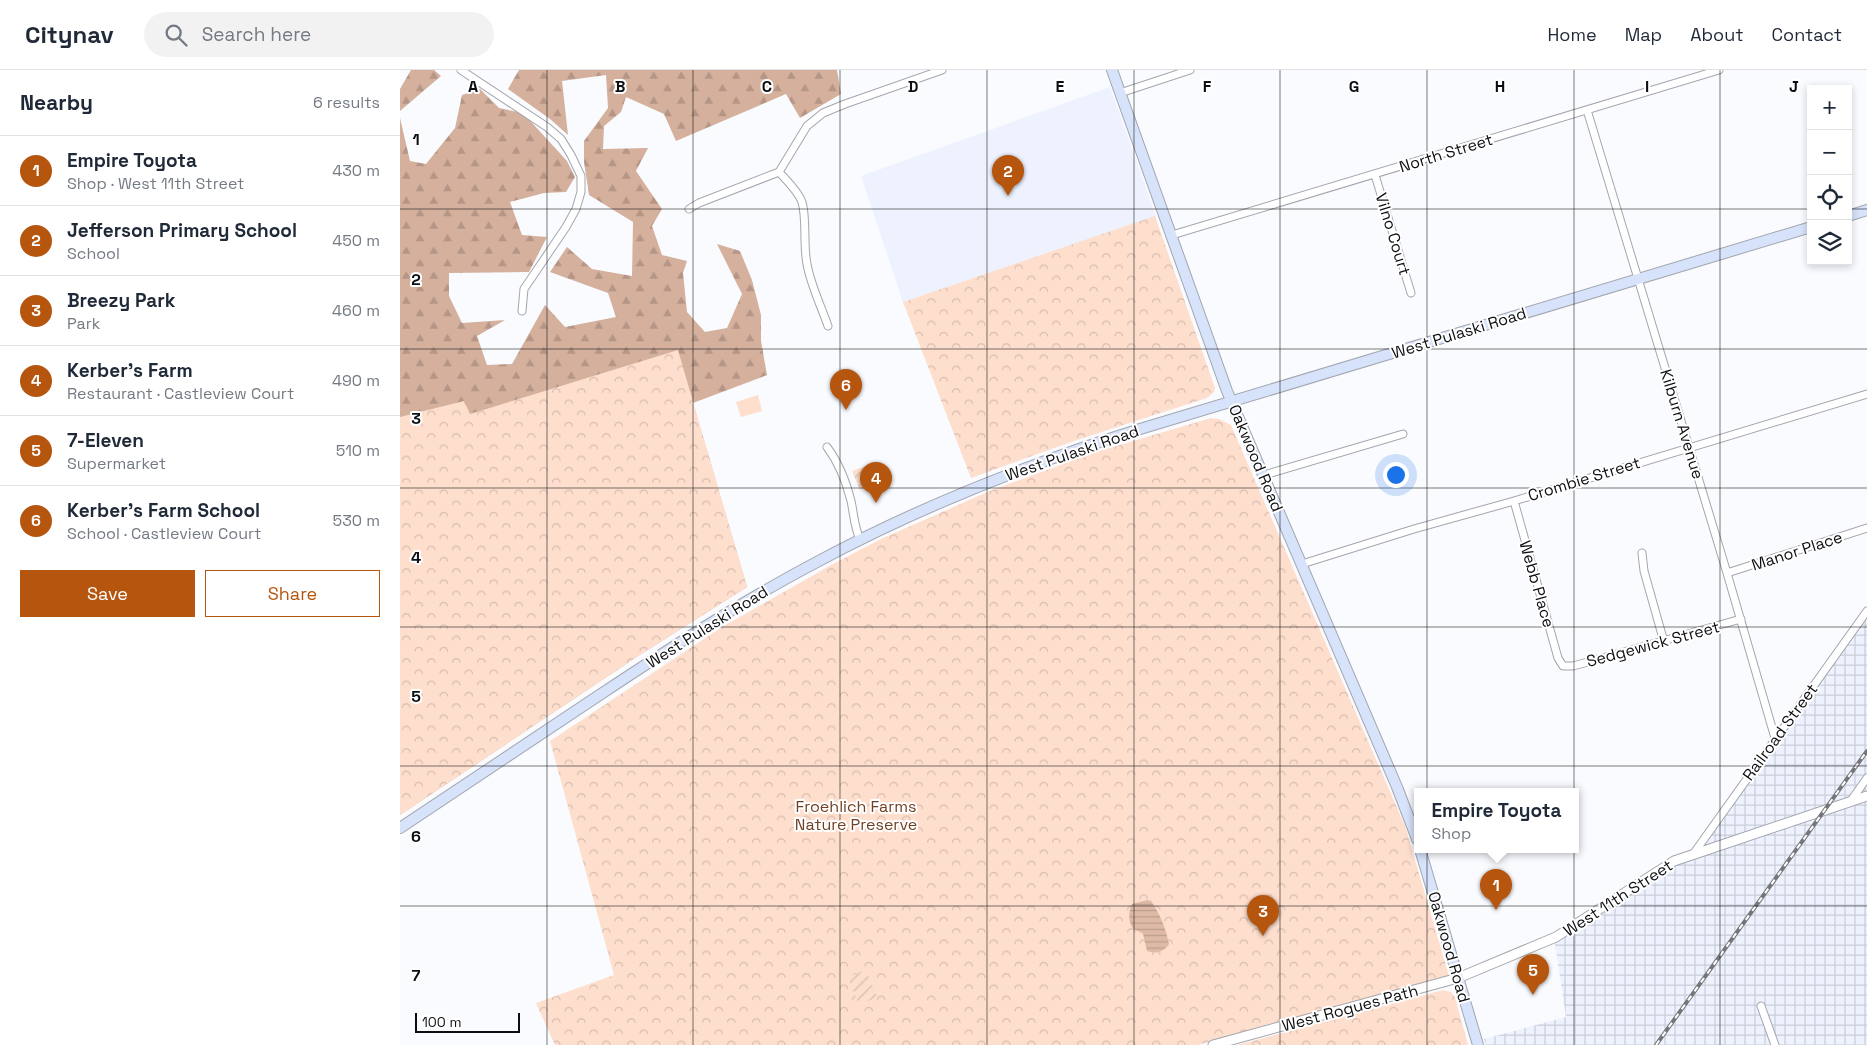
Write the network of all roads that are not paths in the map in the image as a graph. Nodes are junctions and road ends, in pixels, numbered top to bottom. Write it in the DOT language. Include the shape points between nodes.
graph roads {
  1 [pos="462,70"];
  2 [pos="942,70"];
  3 [pos="1112,70"];
  4 [pos="1190,70"];
  5 [pos="1719,70"];
  6 [pos="1120,93"];
  7 [pos="1587,110"];
  8 [pos="779,172"];
  9 [pos="1375,175"];
  10 [pos="689,209"];
  11 [pos="1867,210"];
  12 [pos="1852,215"];
  13 [pos="1807,228"];
  14 [pos="1172,235"];
  15 [pos="1638,279"];
  16 [pos="1411,293"];
  17 [pos="522,311"];
  18 [pos="828,326"];
  19 [pos="1867,394"];
  20 [pos="1232,401"];
  21 [pos="1404,434"];
  22 [pos="827,446"];
  23 [pos="1689,447"];
  24 [pos="1264,475"];
  25 [pos="1514,501"];
  26 [pos="1867,528"];
  27 [pos="860,539"];
  28 [pos="1642,553"];
  29 [pos="1302,564"];
  30 [pos="1727,573"];
  31 [pos="1867,611"];
  32 [pos="1741,619"];
  33 [pos="1664,642"];
  34 [pos="1563,666"];
  35 [pos="1775,738"];
  36 [pos="1867,778"];
  37 [pos="1867,796"];
  38 [pos="1850,802"];
  39 [pos="400,828"];
  40 [pos="1414,831"];
  41 [pos="1421,853"];
  42 [pos="1694,853"];
  43 [pos="1458,978"];
  44 [pos="1762,1006"];
  45 [pos="1213,1045"];
  46 [pos="1478,1045"];
  47 [pos="1775,1045"];
  1 -- 17 [label="street" via="548,127 561,140 581,176 576,209 524,289"];
  2 -- 8 [label="street" via="823,113 807,126"];
  3 -- 6 [label="main road, Oakwood Road"];
  4 -- 6 [label="street"];
  5 -- 7 [label="street, North Street"];
  6 -- 14 [label="main road, Oakwood Road"];
  7 -- 9 [label="street, North Street"];
  7 -- 15 [label="street, Kilburn Avenue"];
  8 -- 10 [label="street"];
  8 -- 18 [label="street" via="802,202 807,265"];
  9 -- 14 [label="street, North Street"];
  9 -- 16 [label="street, Vilno Court"];
  11 -- 12 [label="main road"];
  13 -- 15 [label="main road, West Pulaski Road"];
  14 -- 20 [label="main road, Oakwood Road"];
  15 -- 20 [label="main road, West Pulaski Road"];
  15 -- 23 [label="street, Kilburn Avenue"];
  19 -- 23 [label="street, Crombie Street"];
  20 -- 24 [label="main road, Oakwood Road"];
  20 -- 27 [label="main road, West Pulaski Road" via="1050,458 957,494"];
  21 -- 24 [label="street"];
  22 -- 27 [label="street" via="841,470"];
  23 -- 25 [label="street, Crombie Street"];
  23 -- 30 [label="street, Kilburn Avenue"];
  24 -- 29 [label="main road, Oakwood Road"];
  25 -- 29 [label="street, Crombie Street"];
  25 -- 34 [label="street, Webb Place" via="1558,658"];
  26 -- 30 [label="street, Manor Place"];
  27 -- 39 [label="main road, West Pulaski Road" via="681,641"];
  28 -- 33 [label="street"];
  29 -- 40 [label="main road, Oakwood Road"];
  30 -- 32 [label="street, Kilburn Avenue"];
  31 -- 35 [label="street, Railroad Street"];
  32 -- 33 [label="street, Sedgewick Street"];
  32 -- 35 [label="street, Kilburn Avenue"];
  33 -- 34 [label="street, Sedgewick Street"];
  35 -- 42 [label="street, Railroad Street"];
  36 -- 38 [label="street"];
  37 -- 38 [label="street, West 11th Street"];
  38 -- 42 [label="street, West 11th Street"];
  41 -- 43 [label="main road, Oakwood Road"];
  42 -- 43 [label="street, West 11th Street" via="1674,861 1556,938"];
  43 -- 45 [label="street, West Rogues Path"];
  43 -- 46 [label="main road, Oakwood Road"];
  44 -- 47 [label="street"];
}
